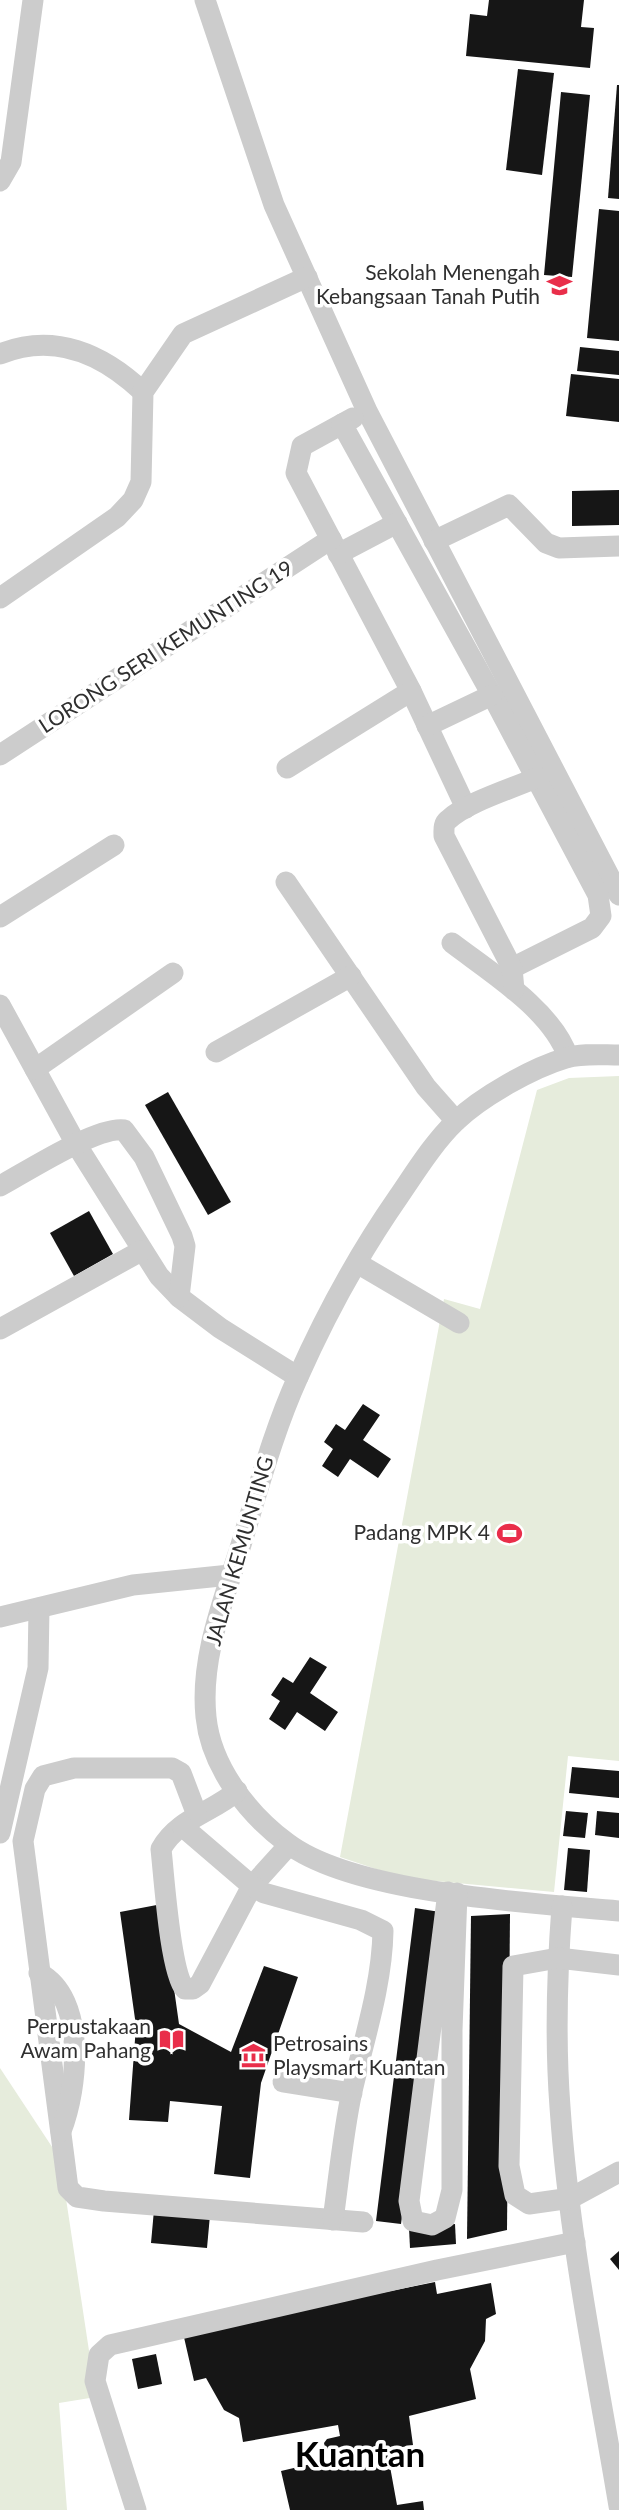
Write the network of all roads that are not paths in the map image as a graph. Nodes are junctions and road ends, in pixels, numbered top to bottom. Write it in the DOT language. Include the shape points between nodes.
graph roads {
  1 [pos="33,0"];
  2 [pos="205,0"];
  3 [pos="0,181"];
  4 [pos="307,277"];
  5 [pos="0,354"];
  6 [pos="143,392"];
  7 [pos="367,411"];
  8 [pos="342,424"];
  9 [pos="397,523"];
  10 [pos="434,541"];
  11 [pos="335,546"];
  12 [pos="619,546"];
  13 [pos="0,597"];
  14 [pos="411,691"];
  15 [pos="492,695"];
  16 [pos="427,726"];
  17 [pos="0,755"];
  18 [pos="287,768"];
  19 [pos="536,778"];
  20 [pos="466,808"];
  21 [pos="114,845"];
  22 [pos="286,882"];
  23 [pos="619,895"];
  24 [pos="0,917"];
  25 [pos="452,943"];
  26 [pos="512,968"];
  27 [pos="173,973"];
  28 [pos="351,976"];
  29 [pos="514,990"];
  30 [pos="0,1005"];
  31 [pos="8,1040"];
  32 [pos="216,1052"];
  33 [pos="619,1055"];
  34 [pos="568,1057"];
  35 [pos="35,1069"];
  36 [pos="456,1121"];
  37 [pos="76,1144"];
  38 [pos="0,1186"];
  39 [pos="141,1251"];
  40 [pos="357,1263"];
  41 [pos="179,1297"];
  42 [pos="459,1322"];
  43 [pos="0,1329"];
  44 [pos="298,1377"];
  45 [pos="230,1576"];
  46 [pos="39,1608"];
  47 [pos="0,1617"];
  48 [pos="237,1791"];
  49 [pos="190,1820"];
  50 [pos="0,1833"];
  51 [pos="289,1845"];
  52 [pos="252,1886"];
  53 [pos="453,1893"];
  54 [pos="562,1906"];
  55 [pos="619,1911"];
  56 [pos="558,1958"];
  57 [pos="619,1965"];
  58 [pos="283,2082"];
  59 [pos="352,2093"];
  60 [pos="619,2172"];
  61 [pos="570,2198"];
  62 [pos="333,2220"];
  63 [pos="363,2222"];
  64 [pos="575,2242"];
  65 [pos="618,2493"];
  66 [pos="136,2510"];
  1 -- 3 [label="street" via="11,162"];
  2 -- 4 [label="street" via="265,181"];
  4 -- 6 [label="street" via="183,334"];
  4 -- 7 [label="street"];
  5 -- 6 [label="street" via="43,343 94,357 122,372"];
  6 -- 13 [label="street" via="141,482 133,500 117,517"];
  7 -- 8 [label="street"];
  7 -- 10 [label="street"];
  8 -- 9 [label="street"];
  8 -- 11 [label="street" via="302,446 296,473"];
  9 -- 11 [label="street, LORONG SERI KEMUNTING 19"];
  9 -- 15 [label="street"];
  10 -- 12 [label="street" via="509,505 546,543 559,548"];
  10 -- 23 [label="street"];
  11 -- 14 [label="street"];
  11 -- 17 [label="street, LORONG SERI KEMUNTING 19"];
  14 -- 16 [label="street"];
  14 -- 18 [label="street"];
  15 -- 16 [label="street"];
  15 -- 19 [label="street"];
  16 -- 20 [label="street"];
  19 -- 20 [label="street"];
  19 -- 26 [label="street" via="598,895 601,916 592,928"];
  20 -- 26 [label="street" via="446,821 444,836"];
  21 -- 24 [label="street"];
  22 -- 28 [label="street"];
  25 -- 29 [label="street"];
  26 -- 29 [label="street"];
  27 -- 35 [label="street"];
  28 -- 32 [label="street"];
  28 -- 36 [label="street" via="426,1087"];
  29 -- 34 [label="street" via="561,1038"];
  30 -- 31 [label="street"];
  31 -- 35 [label="street"];
  33 -- 34 [label="street, JALAN KEMUNTING"];
  34 -- 36 [label="street, JALAN KEMUNTING" via="520,1078"];
  35 -- 37 [label="street"];
  36 -- 40 [label="street, JALAN KEMUNTING" via="414,1174"];
  37 -- 38 [label="street"];
  37 -- 39 [label="street"];
  37 -- 41 [label="street" via="116,1129 131,1136 185,1246"];
  39 -- 41 [label="street"];
  39 -- 43 [label="street"];
  40 -- 42 [label="street"];
  40 -- 44 [label="street, JALAN KEMUNTING"];
  41 -- 44 [label="street"];
  44 -- 45 [label="street, JALAN KEMUNTING"];
  45 -- 46 [label="street" via="133,1586"];
  45 -- 48 [label="street, JALAN KEMUNTING" via="212,1638 206,1715 211,1742"];
  46 -- 47 [label="street"];
  46 -- 50 [label="street" via="38,1668"];
  48 -- 49 [label="street"];
  48 -- 51 [label="street, JALAN KEMUNTING"];
  49 -- 52 [label="street"];
  49 -- 52 [label="street" via="161,1849 169,1919 185,1989 200,1984"];
  49 -- 62 [label="street" via="181,1773 172,1768 74,1768 43,1776 35,1789 23,1841 39,1973 59,1987 71,2027 76,2072 59,2136 64,2178 77,2197"];
  51 -- 52 [label="street"];
  51 -- 53 [label="street, JALAN KEMUNTING" via="376,1880"];
  52 -- 59 [label="street" via="380,1927 383,1949"];
  53 -- 53 [label="street" via="452,2190 445,2218 432,2225 413,2221 409,2201"];
  53 -- 54 [label="street, JALAN KEMUNTING"];
  54 -- 55 [label="street, JALAN KEMUNTING"];
  54 -- 56 [label="street"];
  56 -- 57 [label="street"];
  56 -- 61 [label="street" via="560,2107"];
  56 -- 61 [label="street" via="513,1966 509,2166 515,2195 529,2204"];
  58 -- 59 [label="street"];
  59 -- 62 [label="street"];
  60 -- 61 [label="street"];
  61 -- 64 [label="street"];
  62 -- 63 [label="street"];
  64 -- 65 [label="street"];
  64 -- 66 [label="street" via="110,2345 99,2355 95,2381"];
}
